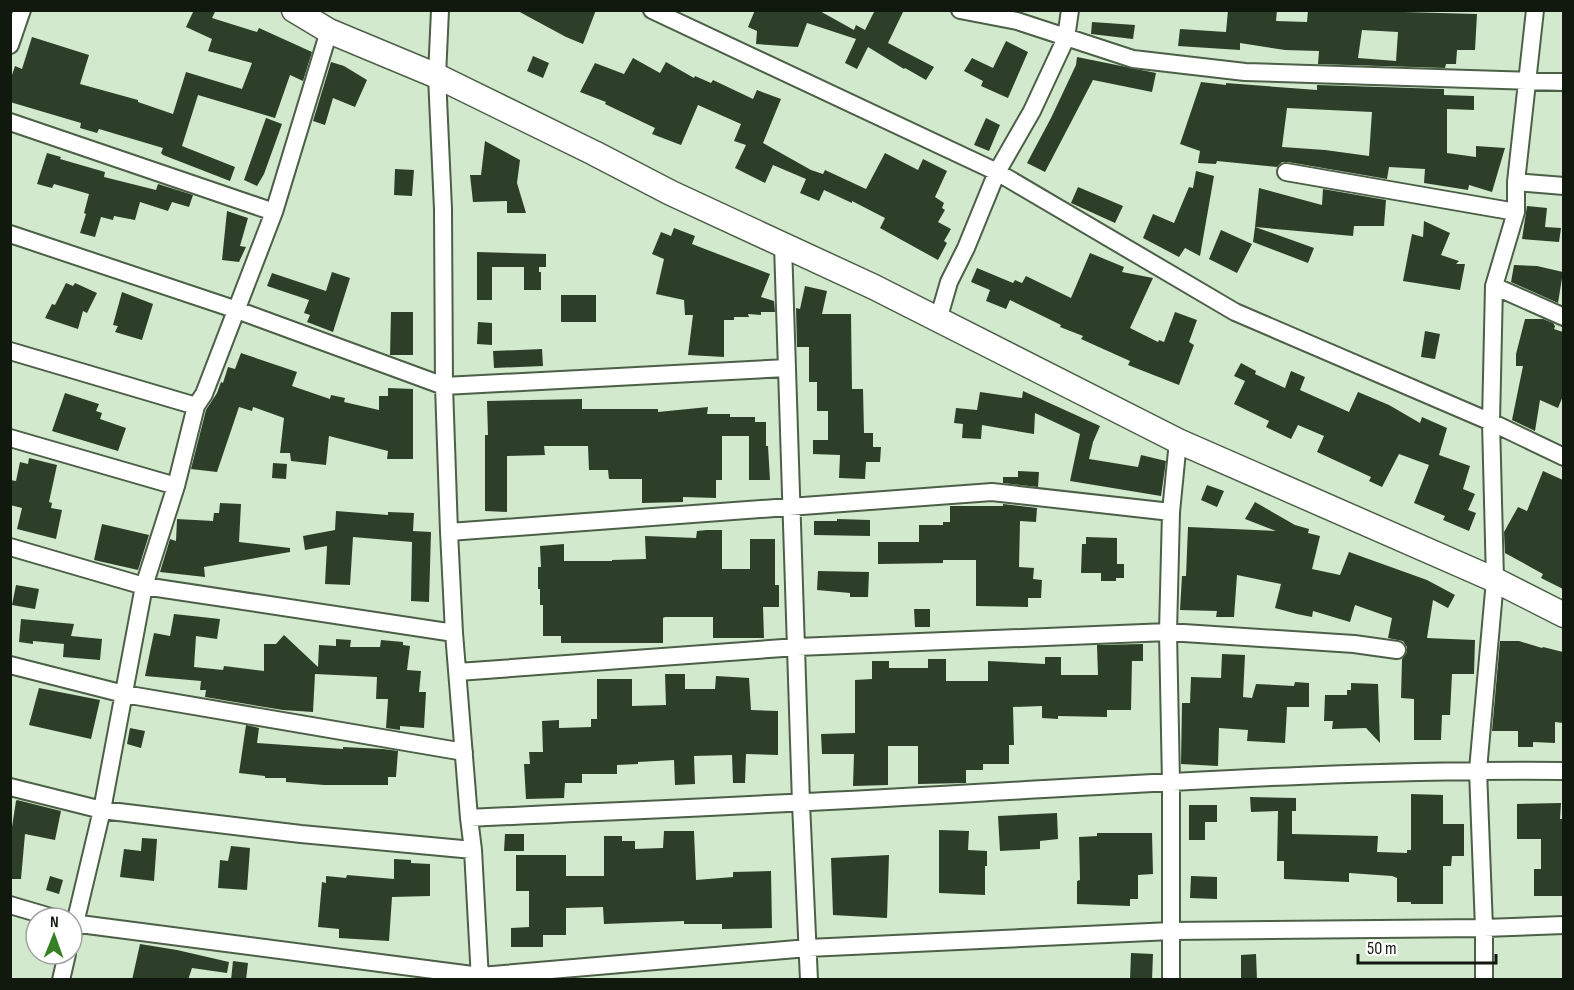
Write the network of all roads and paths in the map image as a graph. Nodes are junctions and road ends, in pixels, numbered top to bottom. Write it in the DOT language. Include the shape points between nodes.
graph roads {
  1 [pos="22,10"];
  2 [pos="294,10"];
  3 [pos="440,10"];
  4 [pos="652,10"];
  5 [pos="960,10"];
  6 [pos="1070,10"];
  7 [pos="1535,10"];
  8 [pos="329,31"];
  9 [pos="1066,38"];
  10 [pos="10,45"];
  11 [pos="436,76"];
  12 [pos="1528,82"];
  13 [pos="1563,82"];
  14 [pos="10,122"];
  15 [pos="997,172"];
  16 [pos="1286,172"];
  17 [pos="1516,182"];
  18 [pos="1563,186"];
  19 [pos="1516,212"];
  20 [pos="274,213"];
  21 [pos="10,234"];
  22 [pos="783,245"];
  23 [pos="1494,286"];
  24 [pos="237,310"];
  25 [pos="1563,317"];
  26 [pos="938,320"];
  27 [pos="10,351"];
  28 [pos="787,368"];
  29 [pos="444,386"];
  30 [pos="196,406"];
  31 [pos="1491,422"];
  32 [pos="10,438"];
  33 [pos="1178,441"];
  34 [pos="1563,457"];
  35 [pos="176,486"];
  36 [pos="792,506"];
  37 [pos="1171,512"];
  38 [pos="449,532"];
  39 [pos="10,547"];
  40 [pos="1495,580"];
  41 [pos="144,586"];
  42 [pos="1563,615"];
  43 [pos="1168,632"];
  44 [pos="454,633"];
  45 [pos="796,647"];
  46 [pos="1397,650"];
  47 [pos="10,664"];
  48 [pos="458,672"];
  49 [pos="124,694"];
  50 [pos="464,752"];
  51 [pos="1478,770"];
  52 [pos="1563,771"];
  53 [pos="1171,782"];
  54 [pos="10,787"];
  55 [pos="801,803"];
  56 [pos="102,810"];
  57 [pos="469,818"];
  58 [pos="473,850"];
  59 [pos="78,906"];
  60 [pos="1563,925"];
  61 [pos="1484,928"];
  62 [pos="84,929"];
  63 [pos="1171,932"];
  64 [pos="808,948"];
  65 [pos="480,978"];
  66 [pos="809,980"];
  67 [pos="1171,980"];
  68 [pos="1484,980"];
  1 -- 10 [label="street"];
  2 -- 8 [label="main road"];
  3 -- 11 [label="street"];
  4 -- 15 [label="street"];
  5 -- 9 [label="street" via="1017,21"];
  6 -- 9 [label="street"];
  7 -- 12 [label="street"];
  8 -- 11 [label="main road"];
  8 -- 20 [label="street"];
  9 -- 12 [label="street" via="1133,59 1245,72"];
  9 -- 15 [label="street" via="1032,111"];
  11 -- 22 [label="main road"];
  11 -- 29 [label="street" via="443,209"];
  12 -- 13 [label="street"];
  12 -- 17 [label="street"];
  14 -- 20 [label="street"];
  15 -- 26 [label="street" via="949,282"];
  15 -- 31 [label="street" via="1235,312"];
  16 -- 19 [label="street"];
  17 -- 18 [label="street"];
  17 -- 19 [label="street"];
  19 -- 23 [label="street"];
  20 -- 24 [label="street"];
  21 -- 24 [label="street"];
  22 -- 26 [label="main road"];
  22 -- 28 [label="street"];
  23 -- 25 [label="street"];
  23 -- 31 [label="street"];
  24 -- 29 [label="street"];
  24 -- 30 [label="street"];
  26 -- 33 [label="main road"];
  27 -- 30 [label="street"];
  28 -- 29 [label="street"];
  28 -- 36 [label="street"];
  29 -- 38 [label="street"];
  30 -- 35 [label="street"];
  31 -- 34 [label="street"];
  31 -- 40 [label="street"];
  32 -- 35 [label="street"];
  33 -- 37 [label="street"];
  33 -- 40 [label="main road"];
  35 -- 41 [label="street"];
  36 -- 37 [label="street" via="992,492"];
  36 -- 38 [label="street"];
  36 -- 45 [label="street"];
  37 -- 43 [label="street"];
  38 -- 44 [label="street"];
  39 -- 41 [label="street"];
  40 -- 42 [label="main road"];
  40 -- 51 [label="street"];
  41 -- 44 [label="street"];
  41 -- 49 [label="street"];
  43 -- 45 [label="street"];
  43 -- 46 [label="street"];
  43 -- 53 [label="street"];
  44 -- 48 [label="street"];
  45 -- 48 [label="street"];
  45 -- 55 [label="street"];
  47 -- 49 [label="street"];
  48 -- 50 [label="street"];
  49 -- 50 [label="street"];
  49 -- 56 [label="street"];
  50 -- 57 [label="street"];
  51 -- 52 [label="street"];
  51 -- 53 [label="street"];
  51 -- 61 [label="street"];
  53 -- 55 [label="street"];
  53 -- 63 [label="street"];
  54 -- 56 [label="street"];
  55 -- 57 [label="street"];
  55 -- 64 [label="street"];
  56 -- 58 [label="street"];
  56 -- 59 [label="street"];
  57 -- 58 [label="street"];
  58 -- 65 [label="street"];
  60 -- 61 [label="street"];
  61 -- 63 [label="street"];
  61 -- 68 [label="street"];
  62 -- 65 [label="street"];
  63 -- 64 [label="street"];
  63 -- 67 [label="street"];
  64 -- 65 [label="street"];
  64 -- 66 [label="street"];
}
